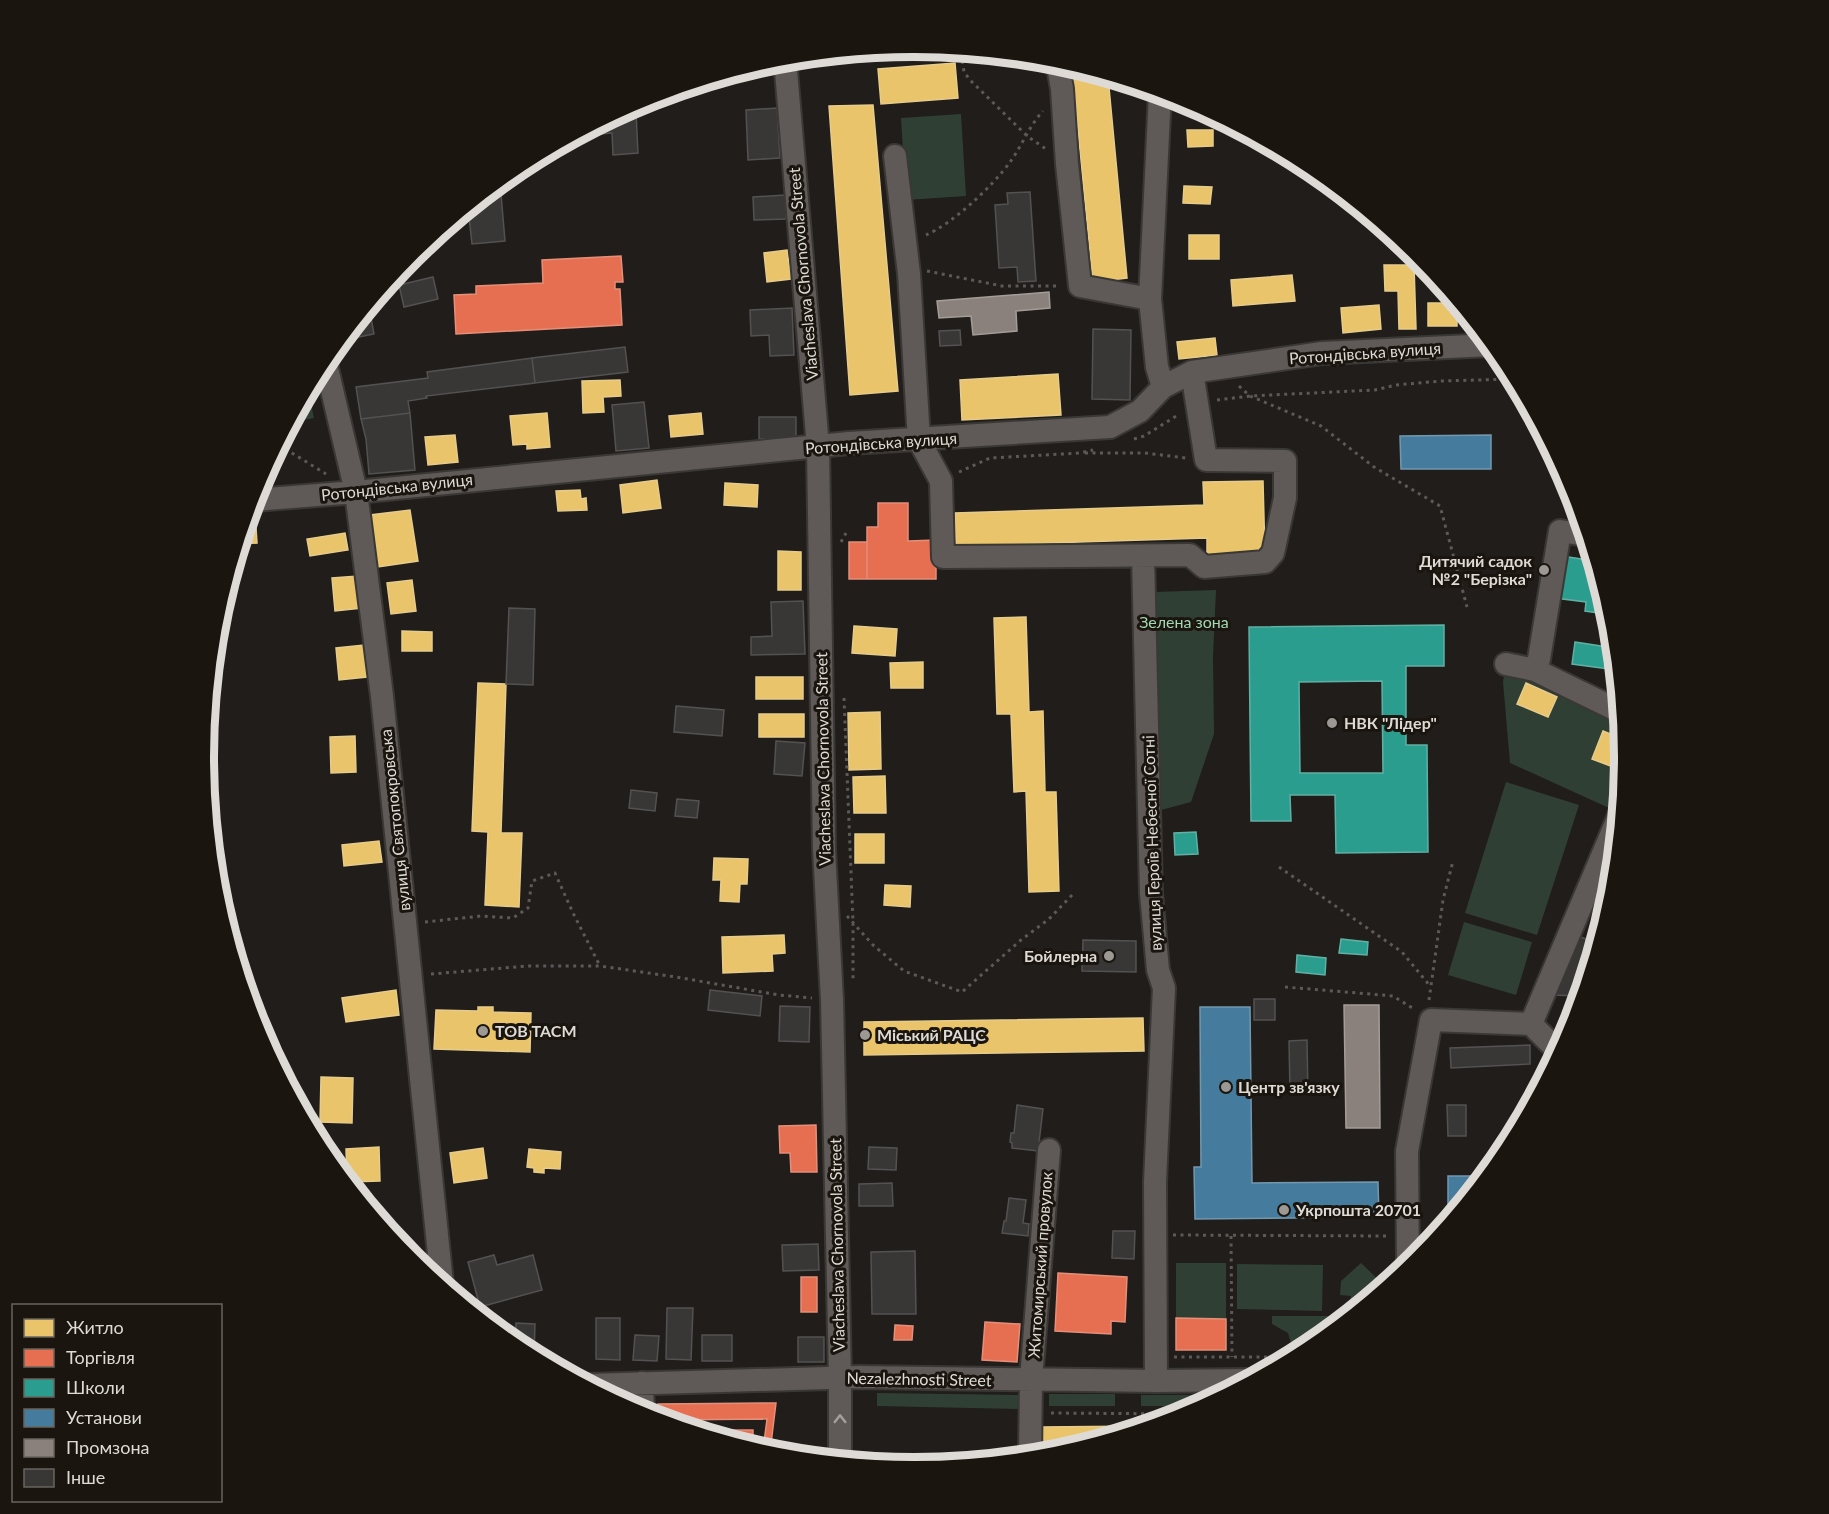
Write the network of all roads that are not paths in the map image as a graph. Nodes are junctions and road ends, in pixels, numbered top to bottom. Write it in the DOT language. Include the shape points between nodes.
graph roads {
  1 [pos="786,69"];
  2 [pos="1059,72"];
  3 [pos="1161,102"];
  4 [pos="895,156"];
  5 [pos="1150,299"];
  6 [pos="1481,345"];
  7 [pos="1192,372"];
  8 [pos="329,373"];
  9 [pos="1163,387"];
  10 [pos="919,440"];
  11 [pos="818,447"];
  12 [pos="356,492"];
  13 [pos="264,499"];
  14 [pos="1578,534"];
  15 [pos="1143,556"];
  16 [pos="1506,664"];
  17 [pos="1535,670"];
  18 [pos="1613,708"];
  19 [pos="1610,838"];
  20 [pos="1532,1024"];
  21 [pos="1552,1045"];
  22 [pos="1048,1150"];
  23 [pos="1408,1253"];
  24 [pos="441,1271"];
  25 [pos="840,1378"];
  26 [pos="1031,1380"];
  27 [pos="1233,1380"];
  28 [pos="1156,1381"];
  29 [pos="642,1383"];
  30 [pos="604,1384"];
  31 [pos="643,1402"];
  32 [pos="1030,1447"];
  33 [pos="840,1453"];
  1 -- 11 [label="street, Viacheslava Chornovola Street"];
  2 -- 5 [label="street" via="1080,285"];
  3 -- 5 [label="street"];
  4 -- 10 [label="street" via="909,274"];
  5 -- 9 [label="street" via="1157,367"];
  6 -- 7 [label="street, Ротондівська вулиця" via="1322,353"];
  7 -- 9 [label="street, Ротондівська вулиця"];
  7 -- 15 [label="street" via="1206,460 1285,461 1285,498 1273,553 1265,562 1204,567 1191,555"];
  8 -- 12 [label="street, вулиця Святопокровська"];
  9 -- 10 [label="street, Ротондівська вулиця" via="1140,411 1110,427"];
  10 -- 11 [label="street, Ротондівська вулиця"];
  10 -- 15 [label="street" via="941,481 943,557"];
  11 -- 12 [label="street, Ротондівська вулиця"];
  11 -- 25 [label="street, Viacheslava Chornovola Street" via="824,849"];
  12 -- 13 [label="street, Ротондівська вулиця"];
  12 -- 24 [label="street, вулиця Святопокровська" via="407,925"];
  14 -- 17 [label="street" via="1560,531"];
  15 -- 28 [label="street, вулиця Героїв Небесної Сотні" via="1151,893 1158,970 1164,988 1155,1182"];
  16 -- 17 [label="street"];
  17 -- 18 [label="street"];
  19 -- 20 [label="street"];
  20 -- 21 [label="street"];
  20 -- 23 [label="street" via="1431,1020 1407,1151"];
  22 -- 26 [label="street, Житомирський провулок"];
  25 -- 26 [label="street, Nezalezhnosti Street"];
  25 -- 29 [label="street, Nezalezhnosti Street"];
  33 -- 25 [label="street, Viacheslava Chornovola Street, one-way"];
  26 -- 28 [label="street, Nezalezhnosti Street"];
  26 -- 32 [label="street, Житомирський провулок"];
  27 -- 28 [label="street, Nezalezhnosti Street"];
  29 -- 30 [label="street, Nezalezhnosti Street"];
  29 -- 31 [label="street"];
}
